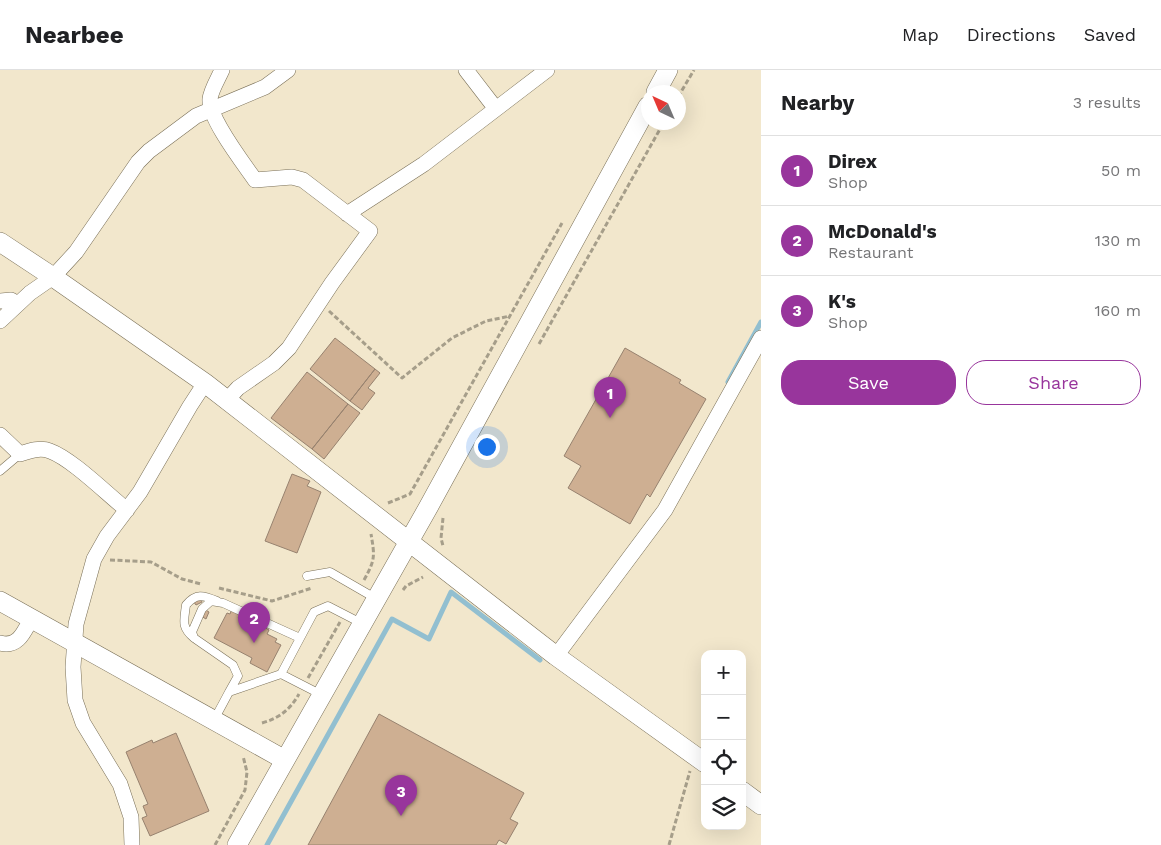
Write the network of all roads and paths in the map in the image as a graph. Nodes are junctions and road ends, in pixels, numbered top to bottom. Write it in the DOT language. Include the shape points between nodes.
graph roads {
  1 [pos="222,70"];
  2 [pos="288,70"];
  3 [pos="466,70"];
  4 [pos="547,70"];
  5 [pos="668,70"];
  6 [pos="694,70"];
  7 [pos="660,85"];
  8 [pos="685,85"];
  9 [pos="496,109"];
  10 [pos="211,110"];
  11 [pos="641,119"];
  12 [pos="660,130"];
  13 [pos="347,214"];
  14 [pos="566,217"];
  15 [pos="0,242"];
  16 [pos="54,277"];
  17 [pos="0,301"];
  18 [pos="320,302"];
  19 [pos="18,304"];
  20 [pos="510,316"];
  21 [pos="0,321"];
  22 [pos="761,338"];
  23 [pos="536,350"];
  24 [pos="205,383"];
  25 [pos="227,400"];
  26 [pos="0,435"];
  27 [pos="20,454"];
  28 [pos="0,471"];
  29 [pos="388,503"];
  30 [pos="127,510"];
  31 [pos="443,514"];
  32 [pos="370,531"];
  33 [pos="408,542"];
  34 [pos="446,554"];
  35 [pos="94,559"];
  36 [pos="307,576"];
  37 [pos="209,586"];
  38 [pos="318,586"];
  39 [pos="218,588"];
  40 [pos="359,588"];
  41 [pos="376,598"];
  42 [pos="0,601"];
  43 [pos="223,603"];
  44 [pos="344,614"];
  45 [pos="31,618"];
  46 [pos="362,623"];
  47 [pos="194,638"];
  48 [pos="300,638"];
  49 [pos="0,643"];
  50 [pos="74,643"];
  51 [pos="556,656"];
  52 [pos="281,674"];
  53 [pos="304,686"];
  54 [pos="229,692"];
  55 [pos="322,695"];
  56 [pos="214,720"];
  57 [pos="262,724"];
  58 [pos="243,756"];
  59 [pos="285,760"];
  60 [pos="701,760"];
  61 [pos="746,794"];
  62 [pos="761,805"];
  63 [pos="132,845"];
  64 [pos="215,845"];
  65 [pos="237,845"];
  66 [pos="669,845"];
  1 -- 10 [label="street" via="210,98"];
  2 -- 10 [label="street" via="265,87"];
  3 -- 9 [label="street"];
  4 -- 9 [label="street"];
  5 -- 7 [label="street"];
  6 -- 8 [label="path"];
  9 -- 13 [label="street" via="424,164"];
  10 -- 13 [label="street" via="255,180 292,177 303,180"];
  10 -- 16 [label="street" via="196,116 138,162 76,252"];
  11 -- 33 [label="street"];
  12 -- 23 [label="path"];
  13 -- 18 [label="street" via="370,232"];
  14 -- 20 [label="path"];
  15 -- 16 [label="street"];
  16 -- 19 [label="street"];
  16 -- 24 [label="street"];
  17 -- 19 [label="street" via="11,300"];
  18 -- 20 [label="path" via="402,378 452,338 486,321"];
  18 -- 25 [label="street" via="289,348"];
  19 -- 21 [label="street"];
  20 -- 29 [label="path" via="410,494"];
  22 -- 51 [label="street" via="666,510"];
  24 -- 25 [label="street"];
  24 -- 30 [label="street"];
  25 -- 33 [label="street"];
  26 -- 27 [label="street"];
  27 -- 28 [label="lane"];
  27 -- 30 [label="street" via="34,449 49,450 68,461"];
  30 -- 35 [label="street"];
  31 -- 34 [label="path" via="441,538"];
  32 -- 40 [label="path" via="373,564"];
  33 -- 41 [label="street"];
  33 -- 51 [label="street"];
  35 -- 37 [label="path" via="151,562 182,579"];
  35 -- 50 [label="street" via="78,615"];
  36 -- 40 [label="lane" via="330,572"];
  38 -- 39 [label="path" via="272,601"];
  40 -- 41 [label="lane"];
  41 -- 46 [label="street"];
  42 -- 45 [label="street"];
  43 -- 47 [label="lane" via="211,600 202,609 192,632"];
  43 -- 47 [label="lane" via="203,595 196,596 186,605 184,624"];
  43 -- 48 [label="lane"];
  44 -- 46 [label="lane"];
  44 -- 48 [label="lane" via="328,606 314,612"];
  44 -- 53 [label="path"];
  45 -- 49 [label="street" via="15,642 8,645"];
  45 -- 50 [label="street"];
  46 -- 55 [label="street"];
  47 -- 54 [label="lane" via="233,665 238,676"];
  48 -- 52 [label="lane"];
  50 -- 56 [label="street"];
  50 -- 63 [label="street" via="75,700 83,723 120,784 131,817"];
  51 -- 60 [label="street"];
  52 -- 53 [label="lane"];
  52 -- 54 [label="lane"];
  53 -- 55 [label="lane"];
  53 -- 57 [label="path" via="292,706 276,719"];
  54 -- 56 [label="lane"];
  55 -- 59 [label="street"];
  56 -- 59 [label="street"];
  58 -- 64 [label="path" via="247,772 245,790"];
  59 -- 65 [label="street"];
  60 -- 66 [label="path" via="691,767"];
  61 -- 62 [label="street"];
}
